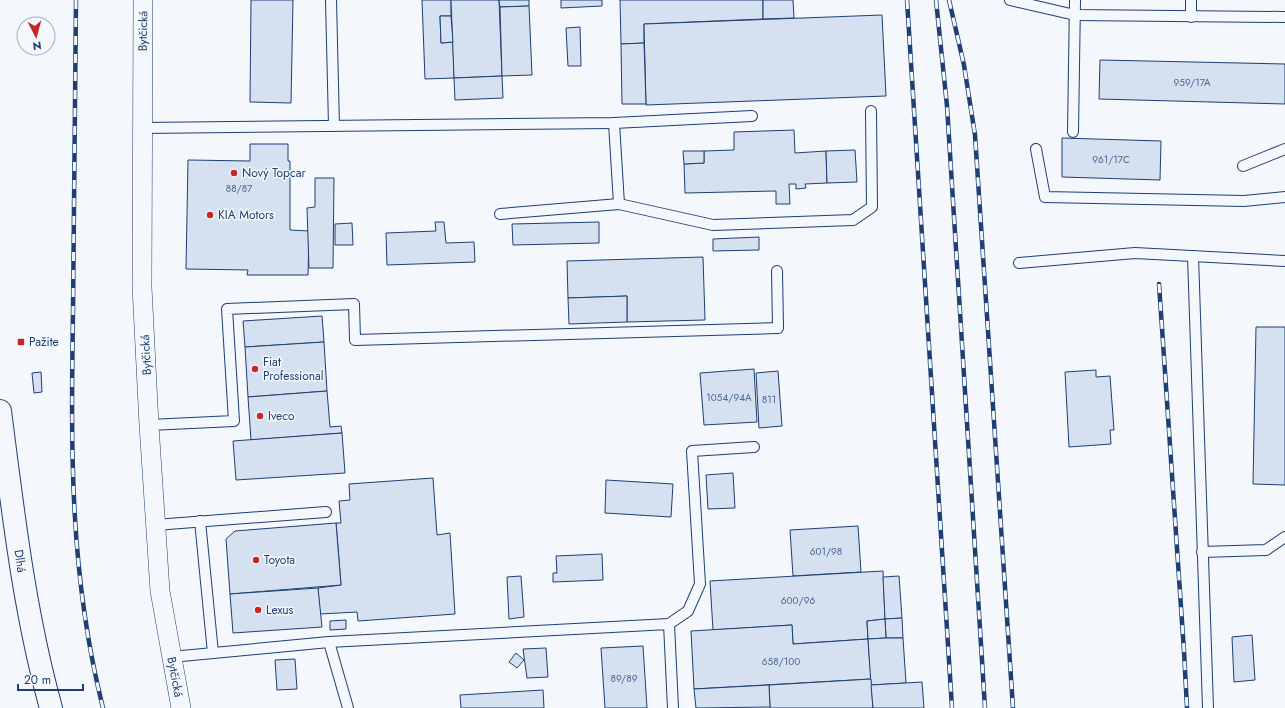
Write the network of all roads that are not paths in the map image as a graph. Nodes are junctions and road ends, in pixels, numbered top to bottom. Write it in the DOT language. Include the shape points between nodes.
graph roads {
  1 [pos="143,0"];
  2 [pos="331,0"];
  3 [pos="1010,0"];
  4 [pos="1075,0"];
  5 [pos="1191,0"];
  6 [pos="1074,15"];
  7 [pos="1191,16"];
  8 [pos="1285,17"];
  9 [pos="871,111"];
  10 [pos="752,116"];
  11 [pos="614,123"];
  12 [pos="334,126"];
  13 [pos="142,128"];
  14 [pos="1073,132"];
  15 [pos="1036,149"];
  16 [pos="1285,149"];
  17 [pos="1243,166"];
  18 [pos="1285,197"];
  19 [pos="619,204"];
  20 [pos="500,214"];
  21 [pos="1193,256"];
  22 [pos="1285,261"];
  23 [pos="1018,263"];
  24 [pos="777,271"];
  25 [pos="0,411"];
  26 [pos="149,425"];
  27 [pos="754,446"];
  28 [pos="326,512"];
  29 [pos="200,521"];
  30 [pos="155,525"];
  31 [pos="1285,537"];
  32 [pos="1202,552"];
  33 [pos="669,624"];
  34 [pos="329,642"];
  35 [pos="213,652"];
  36 [pos="171,657"];
  37 [pos="51,708"];
  38 [pos="181,708"];
  39 [pos="348,708"];
  40 [pos="673,708"];
  41 [pos="1208,708"];
  1 -- 13 [label="street, Bytčická"];
  2 -- 12 [label="lane"];
  3 -- 6 [label="lane"];
  4 -- 6 [label="lane"];
  5 -- 7 [label="lane"];
  6 -- 7 [label="lane"];
  6 -- 14 [label="lane"];
  7 -- 8 [label="lane"];
  9 -- 19 [label="lane" via="872,207 853,220 713,225"];
  10 -- 11 [label="lane"];
  11 -- 12 [label="lane"];
  11 -- 19 [label="lane"];
  12 -- 13 [label="lane"];
  13 -- 26 [label="street, Bytčická" via="142,287"];
  15 -- 18 [label="lane" via="1045,197 1244,201"];
  16 -- 17 [label="lane"];
  19 -- 20 [label="lane"];
  21 -- 22 [label="lane"];
  21 -- 23 [label="lane" via="1135,253"];
  21 -- 32 [label="lane"];
  24 -- 26 [label="lane" via="778,328 356,340 354,304 227,309 234,421"];
  25 -- 37 [label="main road, Dlhá" via="25,593"];
  26 -- 30 [label="street, Bytčická"];
  27 -- 33 [label="lane" via="692,451 700,584 688,610"];
  28 -- 29 [label="lane"];
  29 -- 30 [label="lane"];
  29 -- 35 [label="lane"];
  30 -- 36 [label="street, Bytčická" via="160,591"];
  31 -- 32 [label="lane" via="1266,550"];
  32 -- 41 [label="lane"];
  33 -- 34 [label="lane"];
  33 -- 40 [label="lane"];
  34 -- 35 [label="lane"];
  34 -- 39 [label="lane"];
  35 -- 36 [label="lane"];
  36 -- 38 [label="street, Bytčická"];
}
